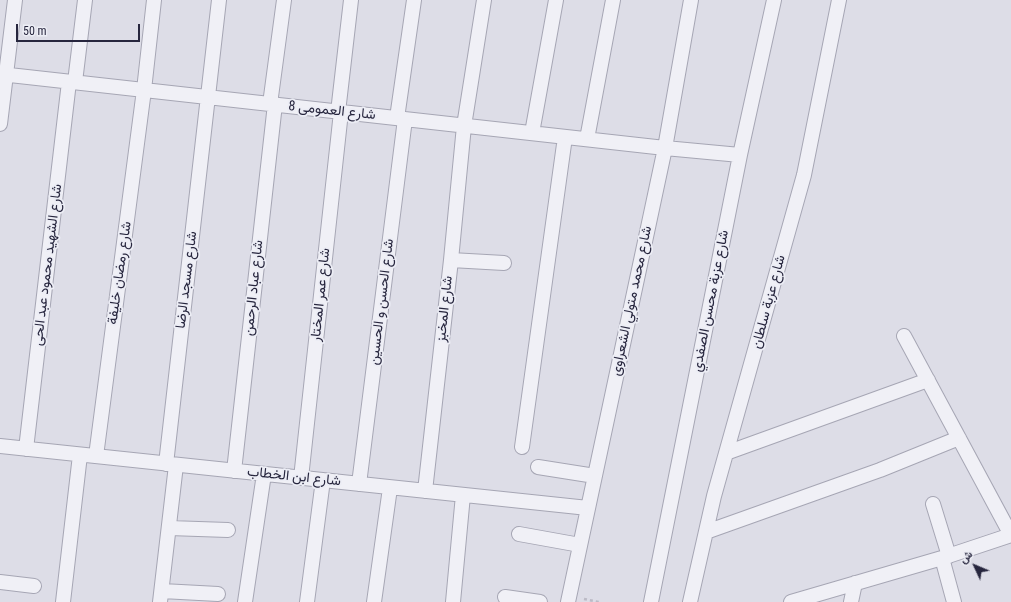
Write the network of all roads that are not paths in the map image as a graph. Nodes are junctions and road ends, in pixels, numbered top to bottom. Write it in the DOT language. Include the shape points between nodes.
graph roads {
  1 [pos="15,0"];
  2 [pos="85,0"];
  3 [pos="154,0"];
  4 [pos="219,0"];
  5 [pos="284,0"];
  6 [pos="351,0"];
  7 [pos="414,0"];
  8 [pos="484,0"];
  9 [pos="556,0"];
  10 [pos="613,0"];
  11 [pos="691,0"];
  12 [pos="774,0"];
  13 [pos="839,0"];
  14 [pos="3,74"];
  15 [pos="72,82"];
  16 [pos="144,90"];
  17 [pos="208,97"];
  18 [pos="272,104"];
  19 [pos="339,112"];
  20 [pos="401,119"];
  21 [pos="0,124"];
  22 [pos="464,126"];
  23 [pos="532,133"];
  24 [pos="565,137"];
  25 [pos="587,139"];
  26 [pos="665,148"];
  27 [pos="740,155"];
  28 [pos="451,260"];
  29 [pos="504,263"];
  30 [pos="904,336"];
  31 [pos="928,380"];
  32 [pos="959,438"];
  33 [pos="0,446"];
  34 [pos="522,447"];
  35 [pos="26,449"];
  36 [pos="726,454"];
  37 [pos="80,455"];
  38 [pos="96,456"];
  39 [pos="171,464"];
  40 [pos="538,467"];
  41 [pos="234,471"];
  42 [pos="264,474"];
  43 [pos="595,476"];
  44 [pos="301,478"];
  45 [pos="323,480"];
  46 [pos="360,484"];
  47 [pos="390,488"];
  48 [pos="425,491"];
  49 [pos="463,495"];
  50 [pos="933,504"];
  51 [pos="588,508"];
  52 [pos="169,528"];
  53 [pos="228,530"];
  54 [pos="706,532"];
  55 [pos="518,534"];
  56 [pos="1011,535"];
  57 [pos="580,545"];
  58 [pos="946,557"];
  59 [pos="0,582"];
  60 [pos="855,584"];
  61 [pos="34,586"];
  62 [pos="218,594"];
  63 [pos="161,596"];
  64 [pos="505,597"];
  65 [pos="63,602"];
  66 [pos="245,602"];
  67 [pos="307,602"];
  68 [pos="374,602"];
  69 [pos="453,602"];
  70 [pos="540,602"];
  71 [pos="568,602"];
  72 [pos="651,602"];
  73 [pos="690,602"];
  74 [pos="792,602"];
  75 [pos="851,602"];
  76 [pos="954,602"];
  1 -- 14 [label="street"];
  2 -- 15 [label="street, شارع الشهيد محمود عبد الحى"];
  3 -- 16 [label="street, شارع رمضان خليفة"];
  4 -- 17 [label="street, شارع مسجد الرضا"];
  5 -- 18 [label="street, شارع عباد الرحمن"];
  6 -- 19 [label="street, شارع عمر المختار"];
  7 -- 20 [label="street, شارع الحسن و الحسين"];
  8 -- 22 [label="street, شارع المخبز"];
  9 -- 23 [label="street"];
  10 -- 25 [label="street"];
  11 -- 26 [label="street, شارع محمد متولي الشعراوى"];
  12 -- 27 [label="street, شارع عزبة محسن الصفدي"];
  13 -- 36 [label="street, شارع عزبة سلطان" via="804,175"];
  14 -- 15 [label="street, شارع العمومى 8"];
  14 -- 21 [label="street"];
  15 -- 16 [label="street, شارع العمومى 8"];
  15 -- 35 [label="street, شارع الشهيد محمود عبد الحى"];
  16 -- 17 [label="street, شارع العمومى 8"];
  16 -- 38 [label="street, شارع رمضان خليفة"];
  17 -- 18 [label="street, شارع العمومى 8"];
  17 -- 39 [label="street, شارع مسجد الرضا"];
  18 -- 19 [label="street, شارع العمومى 8"];
  18 -- 41 [label="street, شارع عباد الرحمن"];
  19 -- 20 [label="street, شارع العمومى 8"];
  19 -- 44 [label="street, شارع عمر المختار"];
  20 -- 22 [label="street, شارع العمومى 8"];
  20 -- 46 [label="street, شارع الحسن و الحسين"];
  22 -- 23 [label="street, شارع العمومى 8"];
  22 -- 28 [label="street, شارع المخبز"];
  23 -- 24 [label="street, شارع العمومى 8"];
  24 -- 25 [label="street, شارع العمومى 8"];
  24 -- 34 [label="street"];
  25 -- 26 [label="street, شارع العمومى 8"];
  26 -- 27 [label="street, شارع العمومى 8"];
  26 -- 43 [label="street, شارع محمد متولي الشعراوى"];
  27 -- 72 [label="street, شارع عزبة محسن الصفدي"];
  28 -- 29 [label="street"];
  28 -- 48 [label="street, شارع المخبز"];
  30 -- 31 [label="street"];
  31 -- 32 [label="street"];
  31 -- 36 [label="street"];
  32 -- 54 [label="street" via="880,470"];
  32 -- 56 [label="street"];
  33 -- 35 [label="street, شارع ابن الخطاب"];
  35 -- 37 [label="street, شارع ابن الخطاب"];
  36 -- 54 [label="street, شارع عزبة سلطان"];
  37 -- 38 [label="street, شارع ابن الخطاب"];
  37 -- 65 [label="street"];
  38 -- 39 [label="street, شارع ابن الخطاب"];
  39 -- 41 [label="street, شارع ابن الخطاب"];
  39 -- 52 [label="street, شارع مسجد الرضا"];
  40 -- 43 [label="street"];
  41 -- 42 [label="street, شارع ابن الخطاب"];
  42 -- 44 [label="street, شارع ابن الخطاب"];
  42 -- 66 [label="street"];
  43 -- 51 [label="street, شارع محمد متولي الشعراوى"];
  44 -- 45 [label="street, شارع ابن الخطاب"];
  45 -- 46 [label="street, شارع ابن الخطاب"];
  45 -- 67 [label="street"];
  46 -- 47 [label="street, شارع ابن الخطاب"];
  47 -- 48 [label="street, شارع ابن الخطاب"];
  47 -- 68 [label="street"];
  48 -- 49 [label="street, شارع ابن الخطاب"];
  49 -- 51 [label="street, شارع ابن الخطاب"];
  49 -- 69 [label="street"];
  50 -- 58 [label="street"];
  51 -- 57 [label="street, شارع محمد متولي الشعراوى"];
  52 -- 53 [label="street"];
  52 -- 63 [label="street, شارع مسجد الرضا"];
  54 -- 73 [label="street, شارع عزبة سلطان"];
  55 -- 57 [label="street"];
  56 -- 58 [label="street"];
  57 -- 71 [label="street, شارع محمد متولي الشعراوى"];
  58 -- 60 [label="street"];
  58 -- 76 [label="street"];
  59 -- 61 [label="street"];
  60 -- 74 [label="street"];
  60 -- 75 [label="street"];
  62 -- 63 [label="street"];
  64 -- 70 [label="street"];
}
